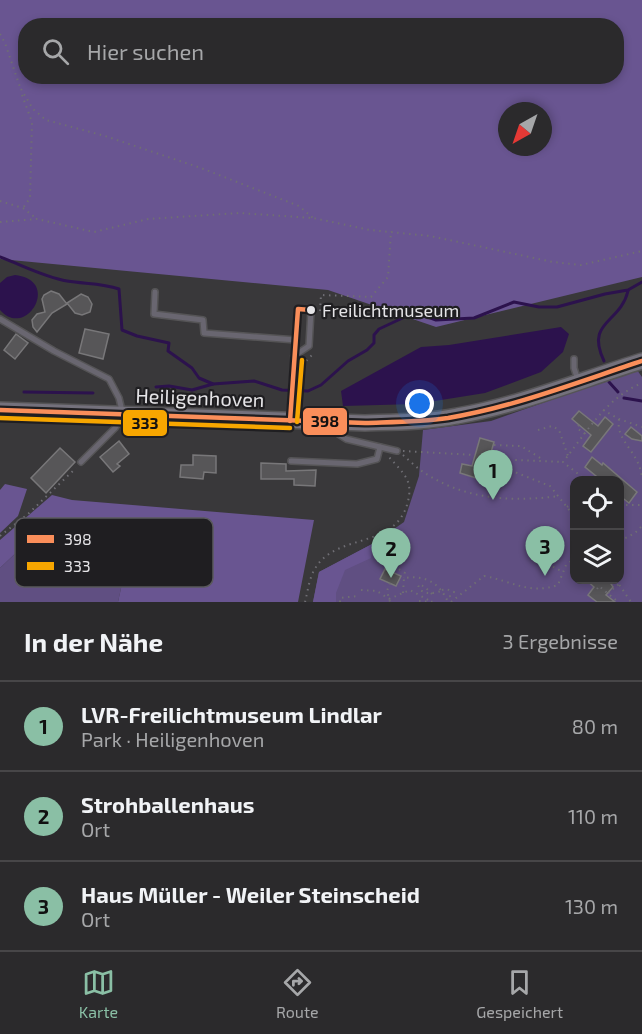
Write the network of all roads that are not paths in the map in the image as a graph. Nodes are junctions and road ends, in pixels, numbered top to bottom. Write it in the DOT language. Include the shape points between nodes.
graph roads {
  1 [pos="155,292"];
  2 [pos="0,319"];
  3 [pos="296,340"];
  4 [pos="294,357"];
  5 [pos="574,359"];
  6 [pos="642,361"];
  7 [pos="579,381"];
  8 [pos="0,410"];
  9 [pos="123,415"];
  10 [pos="290,420"];
  11 [pos="320,422"];
  12 [pos="380,447"];
  13 [pos="398,451"];
  14 [pos="291,461"];
  15 [pos="81,462"];
  1 -- 3 [label="lane" via="154,314 203,320 204,333"];
  2 -- 9 [label="lane" via="109,379"];
  3 -- 4 [label="lane"];
  3 -- 4 [label="lane" via="298,309 311,310 309,346"];
  4 -- 10 [label="lane"];
  5 -- 7 [label="lane"];
  6 -- 7 [label="main road, Heiligenhoven"];
  7 -- 11 [label="main road, Heiligenhoven" via="457,416 411,422"];
  8 -- 9 [label="main road, Heiligenhoven"];
  9 -- 10 [label="main road, Heiligenhoven"];
  9 -- 15 [label="lane"];
  10 -- 11 [label="main road, Heiligenhoven"];
  11 -- 12 [label="lane" via="346,439"];
  12 -- 13 [label="lane"];
  12 -- 14 [label="lane" via="377,459 357,464"];
}
